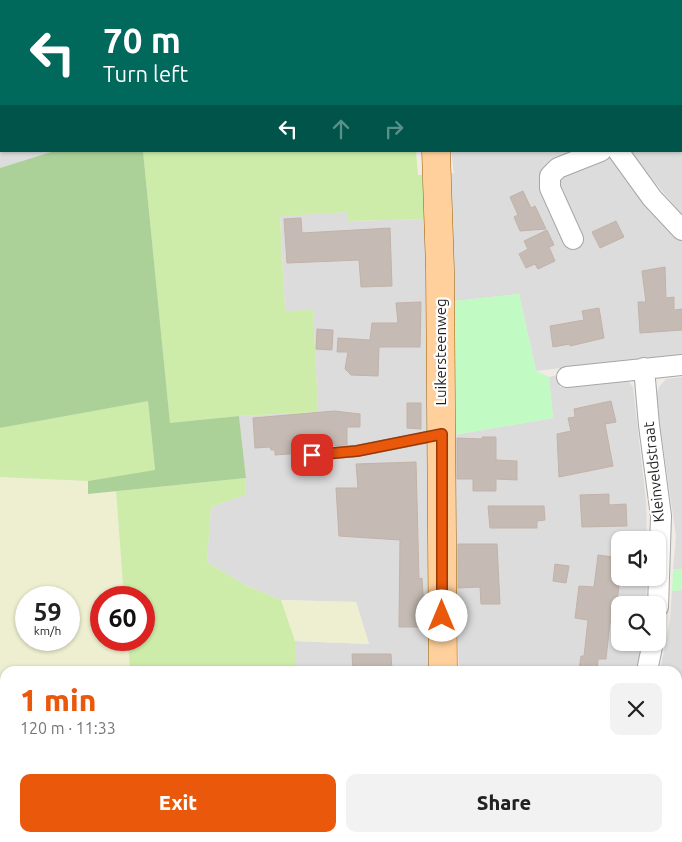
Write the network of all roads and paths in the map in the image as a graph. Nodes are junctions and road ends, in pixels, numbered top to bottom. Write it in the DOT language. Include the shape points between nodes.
graph roads {
  1 [pos="429,152"];
  2 [pos="436,152"];
  3 [pos="598,152"];
  4 [pos="619,152"];
  5 [pos="436,184"];
  6 [pos="682,230"];
  7 [pos="573,238"];
  8 [pos="682,365"];
  9 [pos="644,368"];
  10 [pos="567,377"];
  11 [pos="442,434"];
  12 [pos="312,455"];
  13 [pos="658,596"];
  14 [pos="651,651"];
  15 [pos="443,666"];
  16 [pos="648,666"];
  1 -- 5 [label="main road, Luikersteenweg"];
  2 -- 5 [label="main road, Luikersteenweg"];
  3 -- 7 [label="street" via="558,168 550,176 550,188"];
  4 -- 6 [label="street" via="652,198"];
  5 -- 11 [label="main road, Luikersteenweg"];
  8 -- 9 [label="street"];
  9 -- 10 [label="street"];
  9 -- 13 [label="street, Kleinveldstraat" via="660,516"];
  11 -- 12 [label="lane" via="357,451"];
  11 -- 15 [label="main road, Luikersteenweg"];
  14 -- 16 [label="street"];
}
